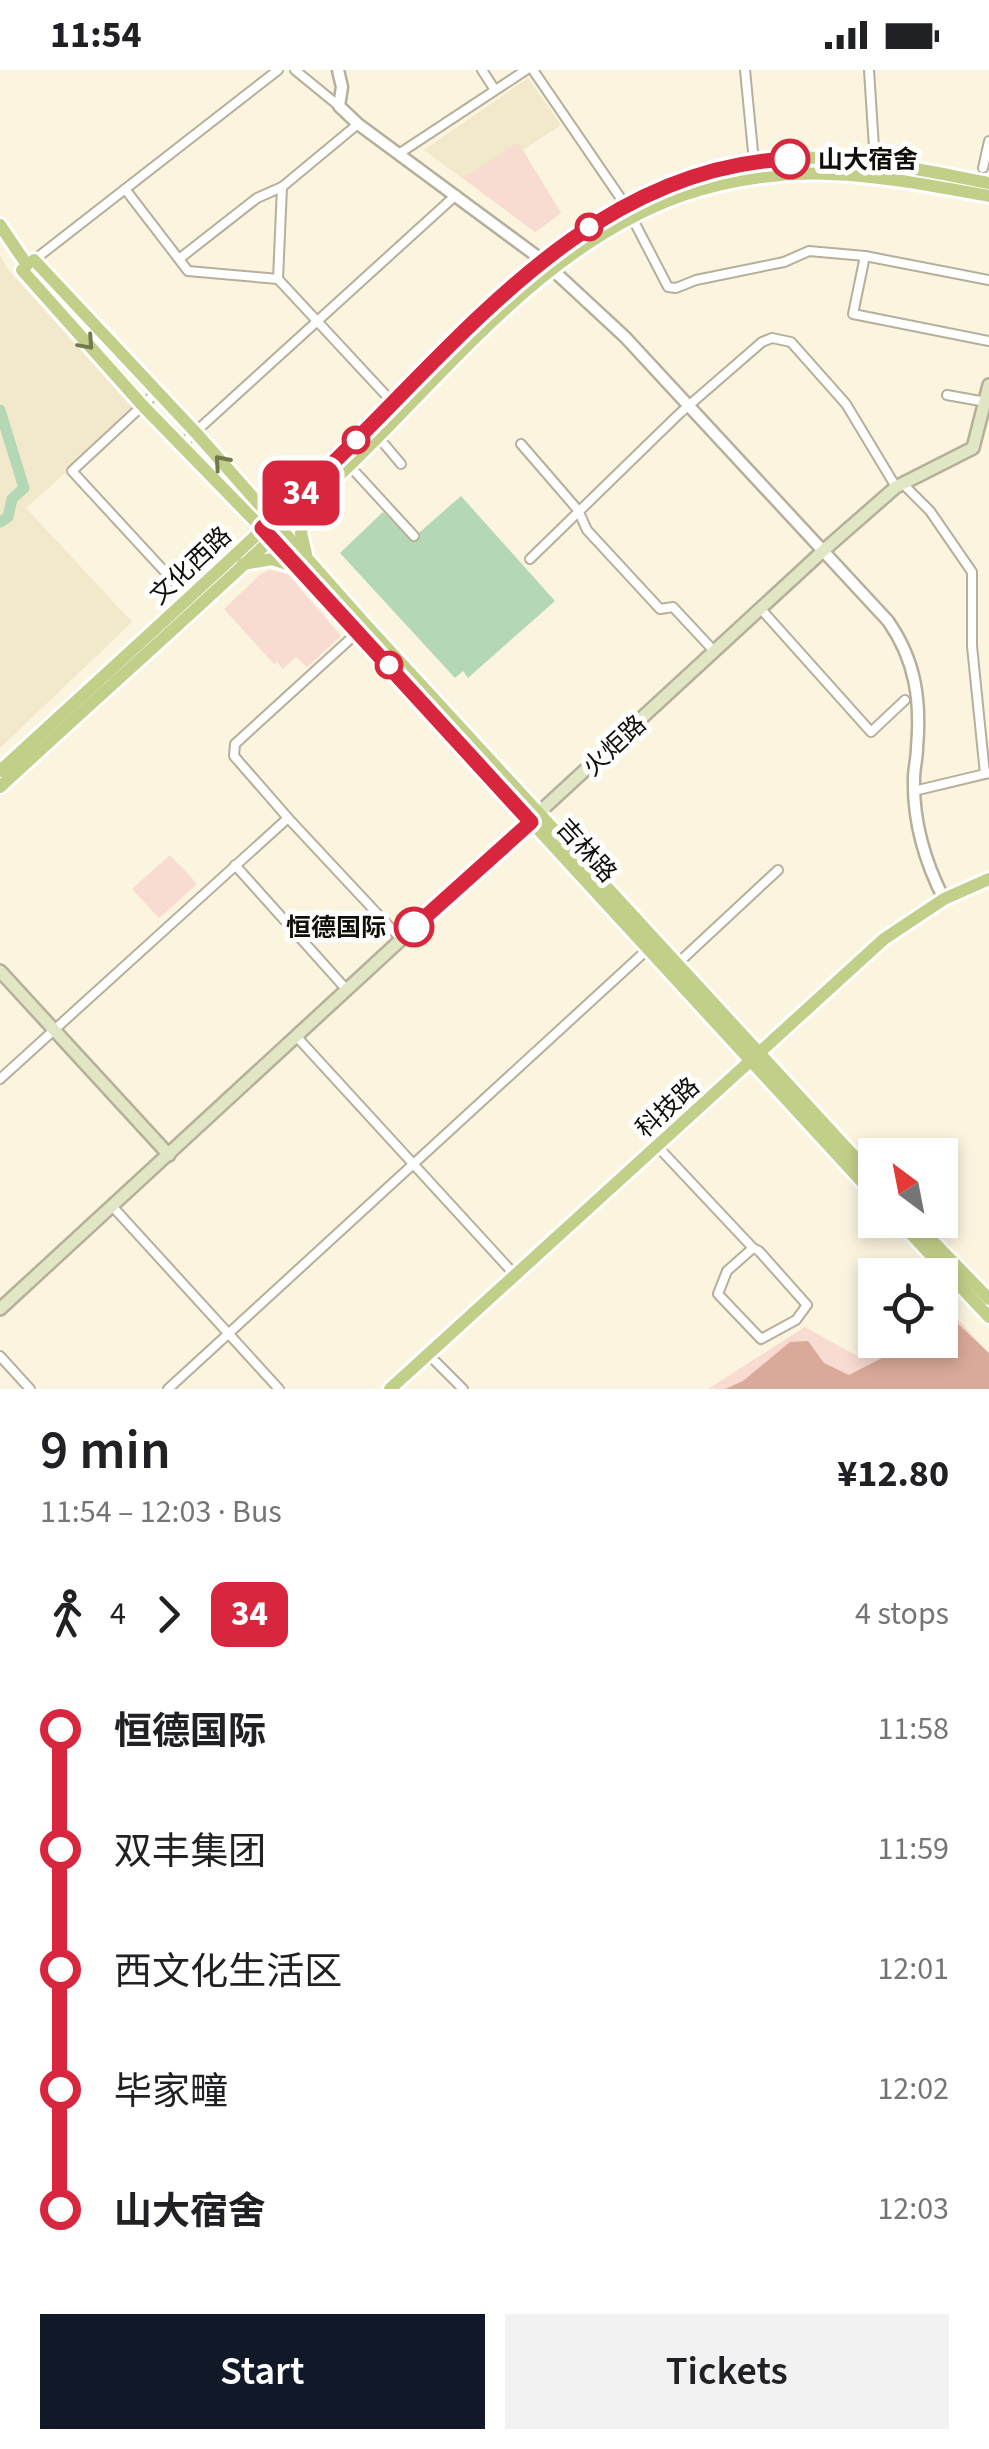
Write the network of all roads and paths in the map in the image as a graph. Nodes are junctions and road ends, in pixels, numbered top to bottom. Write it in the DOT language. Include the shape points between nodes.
graph roads {
  1 [pos="278,70"];
  2 [pos="295,70"];
  3 [pos="338,70"];
  4 [pos="482,70"];
  5 [pos="530,70"];
  6 [pos="745,70"];
  7 [pos="868,70"];
  8 [pos="495,90"];
  9 [pos="340,106"];
  10 [pos="358,124"];
  11 [pos="989,142"];
  12 [pos="400,153"];
  13 [pos="873,168"];
  14 [pos="983,168"];
  15 [pos="755,169"];
  16 [pos="989,184"];
  17 [pos="282,187"];
  18 [pos="125,189"];
  19 [pos="456,195"];
  20 [pos="989,196"];
  21 [pos="628,212"];
  22 [pos="0,224"];
  23 [pos="865,256"];
  24 [pos="179,258"];
  25 [pos="28,265"];
  26 [pos="546,265"];
  27 [pos="278,280"];
  28 [pos="989,280"];
  29 [pos="319,322"];
  30 [pos="989,341"];
  31 [pos="989,385"];
  32 [pos="156,392"];
  33 [pos="946,395"];
  34 [pos="986,402"];
  35 [pos="143,406"];
  36 [pos="690,406"];
  37 [pos="397,408"];
  38 [pos="194,431"];
  39 [pos="181,444"];
  40 [pos="521,444"];
  41 [pos="385,445"];
  42 [pos="345,460"];
  43 [pos="401,464"];
  44 [pos="899,485"];
  45 [pos="306,497"];
  46 [pos="242,498"];
  47 [pos="578,510"];
  48 [pos="271,529"];
  49 [pos="414,536"];
  50 [pos="824,550"];
  51 [pos="530,559"];
  52 [pos="237,560"];
  53 [pos="304,564"];
  54 [pos="192,602"];
  55 [pos="760,608"];
  56 [pos="362,628"];
  57 [pos="714,651"];
  58 [pos="905,700"];
  59 [pos="0,771"];
  60 [pos="987,774"];
  61 [pos="0,787"];
  62 [pos="914,791"];
  63 [pos="288,818"];
  64 [pos="535,818"];
  65 [pos="236,865"];
  66 [pos="778,870"];
  67 [pos="989,879"];
  68 [pos="944,898"];
  69 [pos="400,939"];
  70 [pos="651,946"];
  71 [pos="676,964"];
  72 [pos="0,971"];
  73 [pos="346,989"];
  74 [pos="54,1030"];
  75 [pos="296,1036"];
  76 [pos="755,1057"];
  77 [pos="0,1079"];
  78 [pos="658,1146"];
  79 [pos="169,1155"];
  80 [pos="858,1163"];
  81 [pos="412,1166"];
  82 [pos="858,1176"];
  83 [pos="114,1207"];
  84 [pos="915,1238"];
  85 [pos="930,1238"];
  86 [pos="753,1248"];
  87 [pos="514,1275"];
  88 [pos="989,1299"];
  89 [pos="0,1309"];
  90 [pos="989,1317"];
  91 [pos="228,1333"];
  92 [pos="428,1354"];
  93 [pos="0,1356"];
  94 [pos="30,1389"];
  95 [pos="168,1389"];
  96 [pos="279,1389"];
  97 [pos="390,1389"];
  98 [pos="463,1389"];
  1 -- 18 [label="street"];
  2 -- 9 [label="street"];
  3 -- 9 [label="street"];
  4 -- 8 [label="street"];
  5 -- 8 [label="street"];
  5 -- 21 [label="street"];
  6 -- 15 [label="street"];
  7 -- 13 [label="street"];
  8 -- 12 [label="street"];
  9 -- 10 [label="street"];
  10 -- 12 [label="street"];
  10 -- 17 [label="street"];
  11 -- 14 [label="street"];
  12 -- 19 [label="street"];
  13 -- 15 [label="main road, 文化西路" via="824,157"];
  13 -- 16 [label="main road, 文化西路"];
  13 -- 20 [label="main road, 文化西路"];
  15 -- 21 [label="main road, 文化西路" via="720,169"];
  17 -- 24 [label="street"];
  17 -- 27 [label="street"];
  18 -- 24 [label="street"];
  18 -- 25 [label="street"];
  19 -- 26 [label="street"];
  19 -- 29 [label="street"];
  21 -- 23 [label="street" via="661,278 676,288 810,251"];
  21 -- 26 [label="main road, 文化西路" via="579,232"];
  22 -- 25 [label="main road, 吉林路"];
  23 -- 28 [label="street"];
  23 -- 30 [label="street" via="853,314"];
  24 -- 27 [label="street" via="188,271"];
  25 -- 32 [label="main road, 吉林路"];
  25 -- 35 [label="main road, 吉林路, one-way"];
  26 -- 36 [label="street" via="626,336"];
  26 -- 37 [label="main road, 文化西路" via="441,352"];
  27 -- 29 [label="street"];
  29 -- 37 [label="street"];
  29 -- 38 [label="street"];
  31 -- 34 [label="main road, 火炬路"];
  32 -- 35 [label="street"];
  32 -- 38 [label="main road, 吉林路"];
  33 -- 34 [label="street"];
  34 -- 44 [label="main road, 火炬路" via="973,448"];
  35 -- 39 [label="main road, 吉林路"];
  35 -- 54 [label="street" via="72,471"];
  36 -- 44 [label="street" via="762,342 785,338 846,404"];
  36 -- 47 [label="street"];
  36 -- 50 [label="street"];
  37 -- 42 [label="main road, 文化西路"];
  38 -- 39 [label="street"];
  46 -- 38 [label="main road, 吉林路, one-way"];
  39 -- 46 [label="main road, 吉林路"];
  40 -- 47 [label="street"];
  41 -- 43 [label="street"];
  42 -- 45 [label="main road, 文化西路"];
  42 -- 49 [label="street"];
  44 -- 50 [label="main road, 火炬路"];
  44 -- 60 [label="street" via="930,511 972,572 972,646"];
  45 -- 46 [label="main road" via="262,504"];
  45 -- 48 [label="main road, 文化西路"];
  45 -- 53 [label="main road"];
  46 -- 48 [label="main road, 吉林路"];
  46 -- 52 [label="main road" via="246,525"];
  47 -- 51 [label="street"];
  47 -- 57 [label="street" via="587,530 660,608 673,607"];
  48 -- 52 [label="main road, 文化西路"];
  48 -- 53 [label="main road, 吉林路"];
  50 -- 55 [label="main road, 火炬路"];
  50 -- 62 [label="street" via="888,621 909,658 919,703"];
  52 -- 53 [label="main road"];
  52 -- 54 [label="main road, 文化西路"];
  53 -- 56 [label="main road, 吉林路"];
  54 -- 59 [label="main road, 文化西路"];
  54 -- 61 [label="main road, 文化西路"];
  55 -- 57 [label="main road, 火炬路"];
  55 -- 58 [label="street" via="871,732"];
  56 -- 63 [label="street" via="235,744 234,756"];
  56 -- 64 [label="main road, 吉林路"];
  57 -- 64 [label="main road, 火炬路"];
  60 -- 62 [label="street"];
  62 -- 68 [label="street" via="925,854"];
  63 -- 65 [label="street"];
  63 -- 69 [label="street"];
  64 -- 69 [label="main road, 火炬路"];
  64 -- 70 [label="main road, 吉林路"];
  65 -- 73 [label="street"];
  65 -- 74 [label="street"];
  66 -- 71 [label="street"];
  67 -- 68 [label="main road, 科技路"];
  68 -- 76 [label="main road, 科技路" via="884,940"];
  69 -- 73 [label="main road, 火炬路"];
  70 -- 71 [label="main road, 吉林路"];
  70 -- 76 [label="main road, 吉林路"];
  70 -- 81 [label="street"];
  71 -- 76 [label="main road, 吉林路"];
  72 -- 74 [label="main road"];
  73 -- 75 [label="main road, 火炬路"];
  74 -- 77 [label="street"];
  74 -- 79 [label="main road"];
  75 -- 79 [label="main road, 火炬路"];
  75 -- 81 [label="street"];
  76 -- 78 [label="main road, 科技路"];
  76 -- 80 [label="main road, 吉林路"];
  76 -- 82 [label="main road, 吉林路"];
  78 -- 86 [label="street"];
  78 -- 87 [label="main road, 科技路"];
  79 -- 83 [label="main road, 火炬路"];
  81 -- 87 [label="street"];
  81 -- 91 [label="street"];
  83 -- 89 [label="main road, 火炬路"];
  83 -- 91 [label="street"];
  84 -- 90 [label="main road"];
  85 -- 88 [label="main road"];
  86 -- 86 [label="street" via="807,1305 796,1320 762,1339 718,1294 727,1271"];
  87 -- 92 [label="main road, 科技路"];
  91 -- 95 [label="street"];
  91 -- 96 [label="street"];
  92 -- 97 [label="main road, 科技路"];
  92 -- 98 [label="street"];
  93 -- 94 [label="street"];
}
